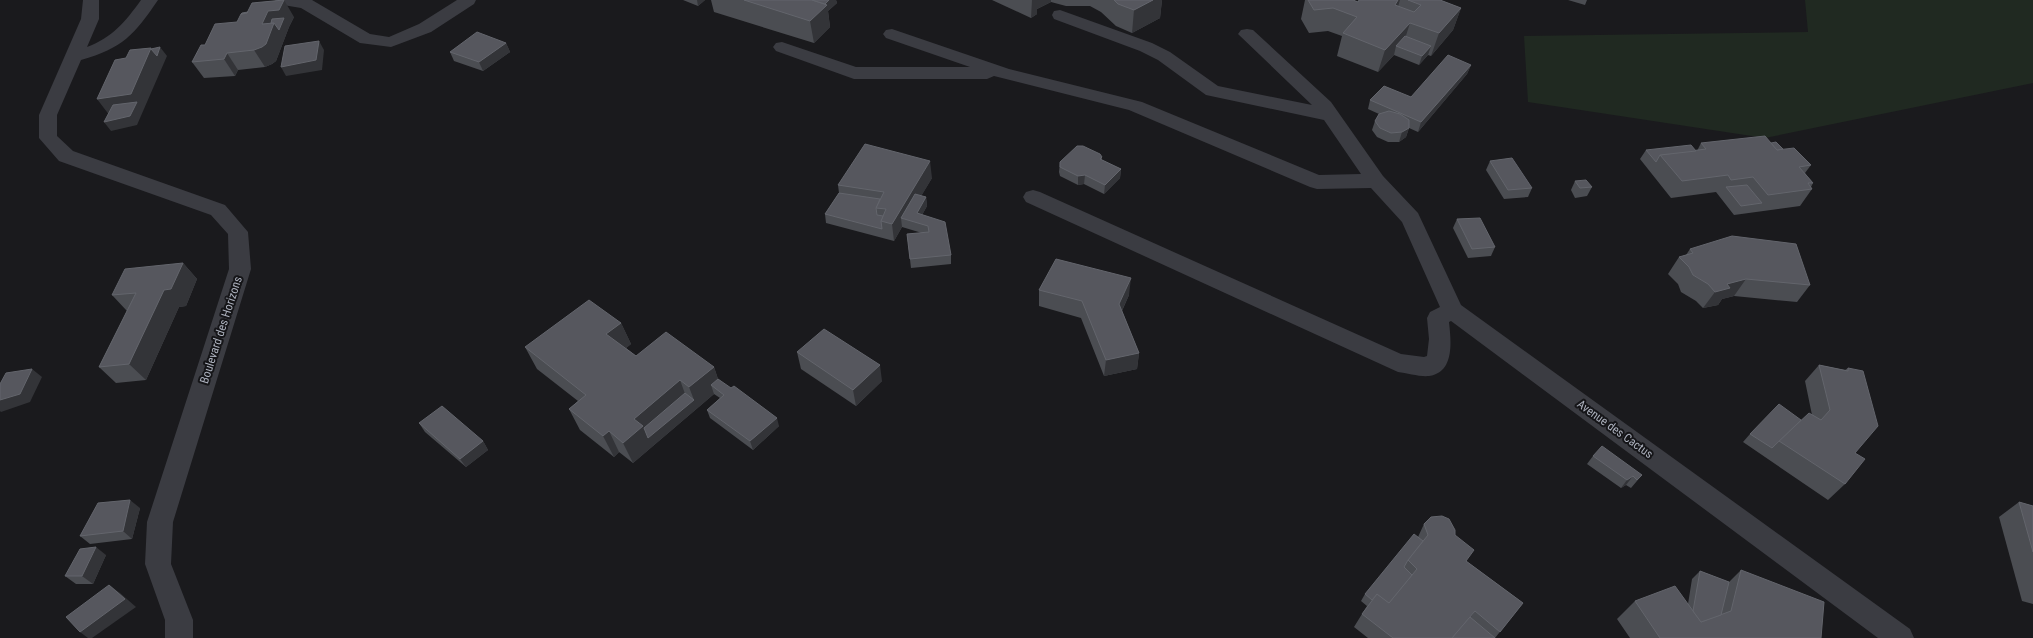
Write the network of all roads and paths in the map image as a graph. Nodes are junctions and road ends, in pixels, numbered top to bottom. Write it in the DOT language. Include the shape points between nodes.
graph roads {
  1 [pos="91,0"];
  2 [pos="150,0"];
  3 [pos="283,0"];
  4 [pos="468,0"];
  5 [pos="1060,15"];
  6 [pos="892,34"];
  7 [pos="1247,34"];
  8 [pos="782,47"];
  9 [pos="74,56"];
  10 [pos="1003,73"];
  11 [pos="1330,115"];
  12 [pos="1376,181"];
  13 [pos="1033,197"];
  14 [pos="1452,310"];
  15 [pos="179,638"];
  16 [pos="1900,638"];
  1 -- 9 [label="street, Boulevard des Horizons" via="90,19"];
  2 -- 9 [label="street" via="135,21 108,45"];
  3 -- 4 [label="street" via="306,4 366,40 391,42 425,28"];
  5 -- 11 [label="street" via="1164,56 1212,91"];
  6 -- 10 [label="street"];
  7 -- 11 [label="street, Avenue des Cactus" via="1324,106"];
  8 -- 10 [label="street" via="854,73"];
  9 -- 15 [label="street, Boulevard des Horizons" via="48,115 48,138 66,156 218,210 238,232 240,269 160,522 158,564 179,620"];
  10 -- 12 [label="street" via="1135,106 1317,182"];
  11 -- 12 [label="street, Avenue des Cactus"];
  12 -- 14 [label="street, Avenue des Cactus" via="1411,218"];
  13 -- 14 [label="street" via="1398,363 1428,367 1438,360 1438,318"];
  14 -- 16 [label="street, Avenue des Cactus"];
}
